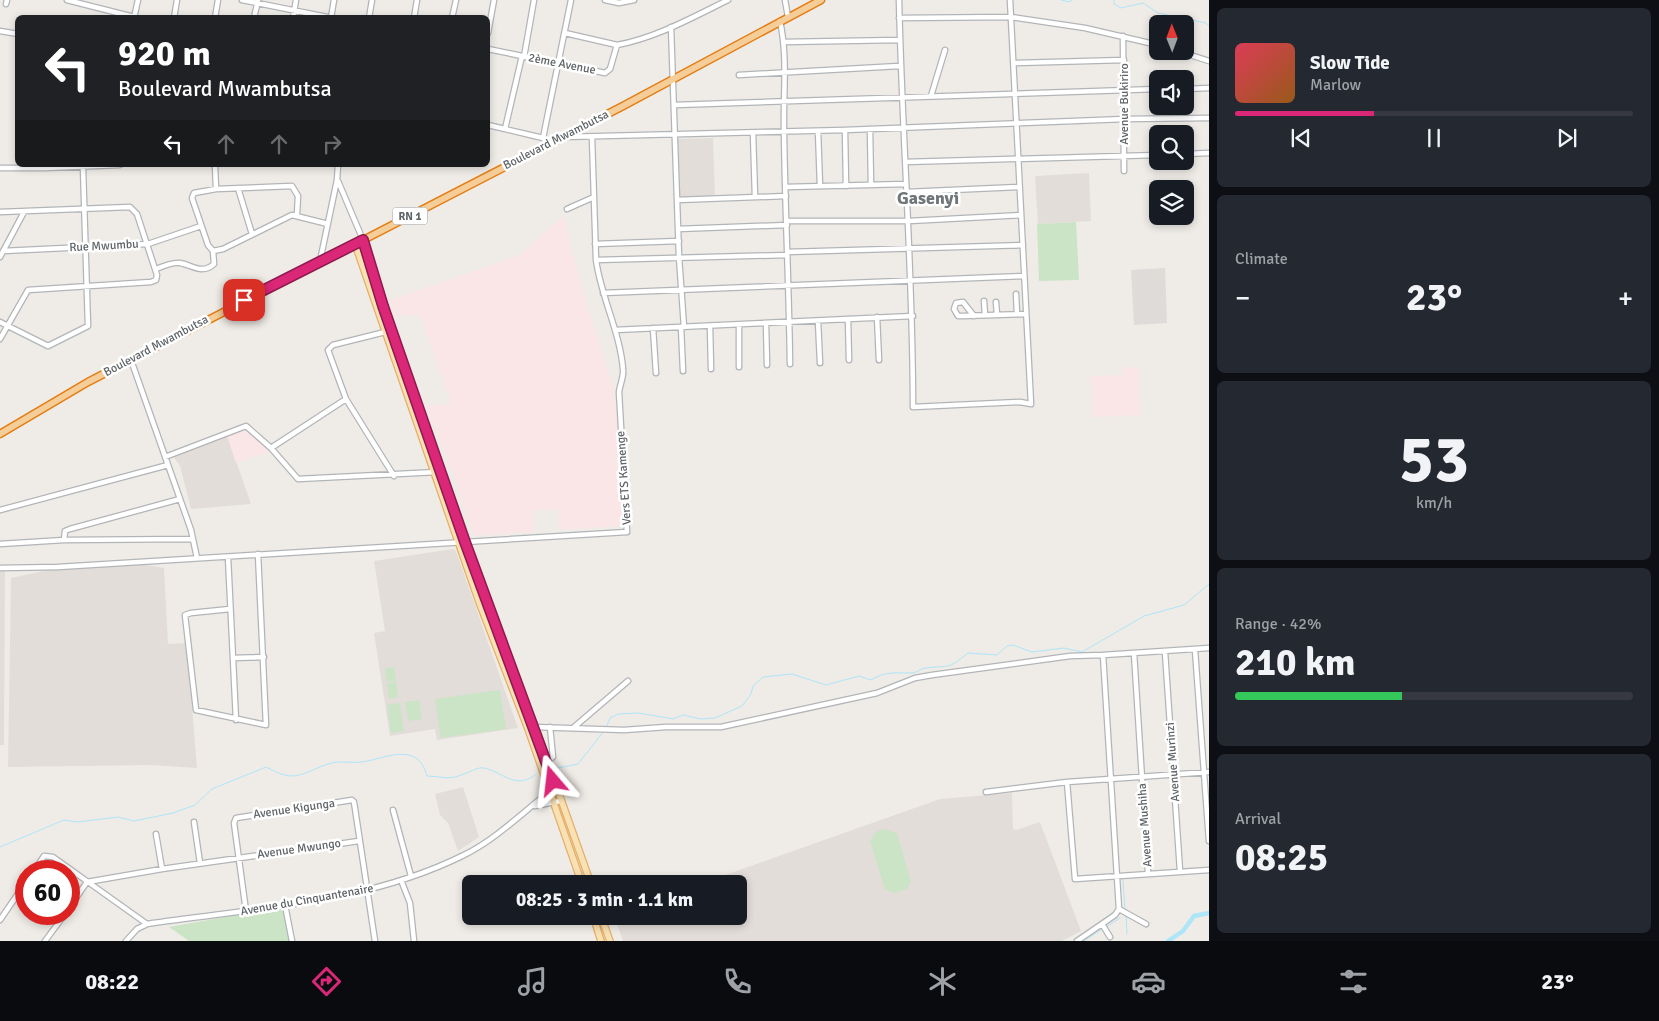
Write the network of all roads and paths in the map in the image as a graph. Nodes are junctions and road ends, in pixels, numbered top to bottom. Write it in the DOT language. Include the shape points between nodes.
graph roads {
  1 [pos="66,0"];
  2 [pos="138,0"];
  3 [pos="177,0"];
  4 [pos="218,0"];
  5 [pos="242,0"];
  6 [pos="296,0"];
  7 [pos="334,0"];
  8 [pos="372,0"];
  9 [pos="417,0"];
  10 [pos="456,0"];
  11 [pos="494,0"];
  12 [pos="534,0"];
  13 [pos="571,0"];
  14 [pos="605,0"];
  15 [pos="634,0"];
  16 [pos="728,0"];
  17 [pos="785,0"];
  18 [pos="821,0"];
  19 [pos="898,0"];
  20 [pos="1010,0"];
  21 [pos="258,2"];
  22 [pos="294,11"];
  23 [pos="126,15"];
  24 [pos="134,15"];
  25 [pos="174,15"];
  26 [pos="216,15"];
  27 [pos="255,15"];
  28 [pos="293,15"];
  29 [pos="319,15"];
  30 [pos="331,15"];
  31 [pos="370,15"];
  32 [pos="414,15"];
  33 [pos="453,15"];
  34 [pos="788,17"];
  35 [pos="1011,17"];
  36 [pos="899,18"];
  37 [pos="780,21"];
  38 [pos="490,22"];
  39 [pos="671,27"];
  40 [pos="0,31"];
  41 [pos="565,33"];
  42 [pos="15,34"];
  43 [pos="1123,36"];
  44 [pos="899,40"];
  45 [pos="784,42"];
  46 [pos="1149,43"];
  47 [pos="617,46"];
  48 [pos="490,49"];
  49 [pos="945,50"];
  50 [pos="523,56"];
  51 [pos="1194,56"];
  52 [pos="1124,60"];
  53 [pos="1209,61"];
  54 [pos="1014,63"];
  55 [pos="559,64"];
  56 [pos="900,66"];
  57 [pos="786,71"];
  58 [pos="739,75"];
  59 [pos="673,78"];
  60 [pos="1209,88"];
  61 [pos="1194,89"];
  62 [pos="1124,90"];
  63 [pos="1149,90"];
  64 [pos="1016,94"];
  65 [pos="931,96"];
  66 [pos="901,97"];
  67 [pos="784,101"];
  68 [pos="675,105"];
  69 [pos="1209,118"];
  70 [pos="1125,119"];
  71 [pos="1017,123"];
  72 [pos="490,126"];
  73 [pos="903,128"];
  74 [pos="505,129"];
  75 [pos="870,129"];
  76 [pos="844,130"];
  77 [pos="818,131"];
  78 [pos="784,132"];
  79 [pos="753,133"];
  80 [pos="675,134"];
  81 [pos="561,137"];
  82 [pos="543,138"];
  83 [pos="592,138"];
  84 [pos="548,144"];
  85 [pos="1209,153"];
  86 [pos="1194,154"];
  87 [pos="1149,155"];
  88 [pos="1124,156"];
  89 [pos="1018,159"];
  90 [pos="905,162"];
  91 [pos="95,167"];
  92 [pos="215,167"];
  93 [pos="338,167"];
  94 [pos="0,168"];
  95 [pos="83,168"];
  96 [pos="1124,171"];
  97 [pos="338,180"];
  98 [pos="906,184"];
  99 [pos="871,185"];
  100 [pos="820,186"];
  101 [pos="846,186"];
  102 [pos="786,187"];
  103 [pos="1019,187"];
  104 [pos="238,188"];
  105 [pos="216,189"];
  106 [pos="907,192"];
  107 [pos="786,196"];
  108 [pos="594,197"];
  109 [pos="756,197"];
  110 [pos="677,200"];
  111 [pos="85,209"];
  112 [pos="568,209"];
  113 [pos="0,212"];
  114 [pos="24,212"];
  115 [pos="297,214"];
  116 [pos="1021,215"];
  117 [pos="909,221"];
  118 [pos="787,223"];
  119 [pos="328,224"];
  120 [pos="201,226"];
  121 [pos="678,228"];
  122 [pos="252,234"];
  123 [pos="363,240"];
  124 [pos="678,241"];
  125 [pos="148,244"];
  126 [pos="355,244"];
  127 [pos="595,244"];
  128 [pos="1023,245"];
  129 [pos="86,247"];
  130 [pos="909,249"];
  131 [pos="3,251"];
  132 [pos="213,251"];
  133 [pos="787,253"];
  134 [pos="0,257"];
  135 [pos="679,257"];
  136 [pos="596,260"];
  137 [pos="320,261"];
  138 [pos="156,269"];
  139 [pos="1024,276"];
  140 [pos="912,282"];
  141 [pos="788,286"];
  142 [pos="88,287"];
  143 [pos="680,289"];
  144 [pos="603,293"];
  145 [pos="1016,294"];
  146 [pos="984,301"];
  147 [pos="996,302"];
  148 [pos="1017,314"];
  149 [pos="1026,314"];
  150 [pos="997,315"];
  151 [pos="913,316"];
  152 [pos="974,316"];
  153 [pos="985,316"];
  154 [pos="877,317"];
  155 [pos="848,319"];
  156 [pos="818,321"];
  157 [pos="0,322"];
  158 [pos="790,323"];
  159 [pos="766,324"];
  160 [pos="738,325"];
  161 [pos="7,326"];
  162 [pos="710,326"];
  163 [pos="682,327"];
  164 [pos="653,328"];
  165 [pos="615,330"];
  166 [pos="385,332"];
  167 [pos="0,339"];
  168 [pos="131,360"];
  169 [pos="849,360"];
  170 [pos="879,360"];
  171 [pos="820,363"];
  172 [pos="790,364"];
  173 [pos="767,365"];
  174 [pos="739,367"];
  175 [pos="712,369"];
  176 [pos="683,371"];
  177 [pos="656,373"];
  178 [pos="346,399"];
  179 [pos="418,405"];
  180 [pos="411,408"];
  181 [pos="0,434"];
  182 [pos="272,448"];
  183 [pos="165,457"];
  184 [pos="168,465"];
  185 [pos="438,472"];
  186 [pos="394,476"];
  187 [pos="180,499"];
  188 [pos="0,510"];
  189 [pos="193,539"];
  190 [pos="64,540"];
  191 [pos="462,543"];
  192 [pos="0,544"];
  193 [pos="258,554"];
  194 [pos="228,556"];
  195 [pos="197,558"];
  196 [pos="0,568"];
  197 [pos="230,609"];
  198 [pos="1209,648"];
  199 [pos="1195,650"];
  200 [pos="1165,652"];
  201 [pos="1134,653"];
  202 [pos="1102,655"];
  203 [pos="264,657"];
  204 [pos="234,658"];
  205 [pos="628,681"];
  206 [pos="236,720"];
  207 [pos="535,726"];
  208 [pos="550,727"];
  209 [pos="572,728"];
  210 [pos="528,729"];
  211 [pos="548,765"];
  212 [pos="541,767"];
  213 [pos="1206,772"];
  214 [pos="1174,774"];
  215 [pos="1142,778"];
  216 [pos="1111,780"];
  217 [pos="1067,782"];
  218 [pos="556,790"];
  219 [pos="549,792"];
  220 [pos="986,792"];
  221 [pos="560,801"];
  222 [pos="553,803"];
  223 [pos="533,806"];
  224 [pos="393,810"];
  225 [pos="194,822"];
  226 [pos="156,834"];
  227 [pos="1209,840"];
  228 [pos="359,841"];
  229 [pos="239,858"];
  230 [pos="41,860"];
  231 [pos="57,860"];
  232 [pos="200,863"];
  233 [pos="162,869"];
  234 [pos="1209,870"];
  235 [pos="1180,871"];
  236 [pos="1148,874"];
  237 [pos="579,875"];
  238 [pos="588,875"];
  239 [pos="80,876"];
  240 [pos="411,876"];
  241 [pos="1116,876"];
  242 [pos="401,880"];
  243 [pos="88,882"];
  244 [pos="367,890"];
  245 [pos="80,893"];
  246 [pos="15,898"];
  247 [pos="284,905"];
  248 [pos="1119,910"];
  249 [pos="246,911"];
  250 [pos="0,920"];
  251 [pos="147,924"];
  252 [pos="1102,924"];
  253 [pos="1146,924"];
  254 [pos="56,925"];
  255 [pos="596,925"];
  256 [pos="604,925"];
  257 [pos="607,932"];
  258 [pos="599,934"];
  259 [pos="1110,937"];
  260 [pos="1081,940"];
  261 [pos="45,941"];
  262 [pos="126,941"];
  263 [pos="292,941"];
  264 [pos="375,941"];
  265 [pos="414,941"];
  266 [pos="602,941"];
  267 [pos="610,941"];
  1 -- 23 [label="street"];
  2 -- 24 [label="street"];
  3 -- 25 [label="street"];
  4 -- 26 [label="street"];
  5 -- 21 [label="street"];
  6 -- 22 [label="street"];
  7 -- 30 [label="street"];
  8 -- 31 [label="street"];
  9 -- 32 [label="street"];
  10 -- 33 [label="street"];
  11 -- 38 [label="street"];
  12 -- 50 [label="street"];
  13 -- 41 [label="street"];
  14 -- 15 [label="street" via="619,3"];
  16 -- 39 [label="street"];
  17 -- 34 [label="street"];
  18 -- 34 [label="highway, Boulevard Mwambutsa / RN 1"];
  19 -- 36 [label="street"];
  20 -- 35 [label="street"];
  21 -- 22 [label="street"];
  21 -- 27 [label="street"];
  22 -- 28 [label="street"];
  22 -- 29 [label="street"];
  34 -- 37 [label="highway, Boulevard Mwambutsa / RN 1"];
  35 -- 36 [label="street"];
  35 -- 43 [label="street"];
  35 -- 54 [label="street"];
  36 -- 44 [label="street"];
  37 -- 45 [label="street"];
  37 -- 59 [label="highway, Boulevard Mwambutsa / RN 1"];
  39 -- 47 [label="street"];
  39 -- 59 [label="street"];
  40 -- 42 [label="street"];
  41 -- 47 [label="street"];
  41 -- 55 [label="street"];
  43 -- 46 [label="street"];
  43 -- 52 [label="street, Avenue Bukiriro"];
  44 -- 45 [label="street"];
  44 -- 56 [label="street"];
  45 -- 57 [label="street"];
  47 -- 55 [label="street, 2ème Avenue" via="608,72"];
  48 -- 50 [label="street, 2ème Avenue"];
  49 -- 65 [label="street"];
  50 -- 55 [label="street, 2ème Avenue"];
  50 -- 74 [label="street"];
  51 -- 53 [label="street"];
  52 -- 54 [label="street"];
  52 -- 62 [label="street, Avenue Bukiriro"];
  54 -- 64 [label="street"];
  55 -- 82 [label="street"];
  56 -- 57 [label="street"];
  56 -- 66 [label="street"];
  57 -- 58 [label="street"];
  57 -- 67 [label="street"];
  59 -- 68 [label="street"];
  59 -- 81 [label="highway, Boulevard Mwambutsa / RN 1"];
  60 -- 61 [label="street"];
  62 -- 63 [label="street"];
  62 -- 64 [label="street"];
  62 -- 70 [label="street, Avenue Bukiriro"];
  64 -- 65 [label="street"];
  64 -- 71 [label="street"];
  65 -- 66 [label="street"];
  66 -- 67 [label="street"];
  66 -- 73 [label="street"];
  67 -- 68 [label="street"];
  67 -- 78 [label="street"];
  68 -- 80 [label="street"];
  69 -- 70 [label="street"];
  70 -- 71 [label="street"];
  70 -- 88 [label="street, Avenue Bukiriro"];
  71 -- 73 [label="street"];
  71 -- 89 [label="street"];
  72 -- 74 [label="street"];
  73 -- 75 [label="street"];
  73 -- 90 [label="street"];
  74 -- 82 [label="street"];
  75 -- 76 [label="street"];
  75 -- 99 [label="street"];
  76 -- 77 [label="street"];
  76 -- 101 [label="street"];
  77 -- 78 [label="street"];
  77 -- 100 [label="street"];
  78 -- 79 [label="street"];
  78 -- 102 [label="street"];
  79 -- 80 [label="street"];
  79 -- 109 [label="street"];
  80 -- 83 [label="street"];
  80 -- 110 [label="street"];
  81 -- 83 [label="street"];
  81 -- 84 [label="highway, Boulevard Mwambutsa / RN 1"];
  82 -- 84 [label="street"];
  83 -- 108 [label="street"];
  84 -- 123 [label="highway, Boulevard Mwambutsa / RN 1"];
  85 -- 86 [label="street"];
  87 -- 88 [label="street"];
  88 -- 89 [label="street"];
  88 -- 96 [label="street, Avenue Bukiriro"];
  89 -- 90 [label="street"];
  89 -- 103 [label="street"];
  90 -- 98 [label="street"];
  91 -- 95 [label="street"];
  92 -- 105 [label="street"];
  93 -- 97 [label="street"];
  94 -- 95 [label="street"];
  95 -- 111 [label="street"];
  97 -- 119 [label="street"];
  97 -- 123 [label="street"];
  98 -- 99 [label="street"];
  98 -- 106 [label="street"];
  99 -- 101 [label="street"];
  100 -- 101 [label="street"];
  100 -- 102 [label="street"];
  102 -- 107 [label="street"];
  103 -- 106 [label="street"];
  103 -- 116 [label="street"];
  104 -- 105 [label="street"];
  104 -- 115 [label="street" via="292,186 298,196"];
  104 -- 122 [label="street"];
  105 -- 120 [label="street" via="192,195"];
  106 -- 117 [label="street"];
  107 -- 109 [label="street"];
  107 -- 118 [label="street"];
  108 -- 112 [label="street"];
  108 -- 127 [label="street"];
  109 -- 110 [label="street"];
  110 -- 121 [label="street"];
  111 -- 114 [label="street"];
  111 -- 125 [label="street" via="132,208"];
  111 -- 129 [label="street"];
  113 -- 114 [label="street"];
  114 -- 131 [label="street"];
  115 -- 119 [label="street"];
  115 -- 122 [label="street"];
  116 -- 117 [label="street"];
  116 -- 128 [label="street"];
  117 -- 118 [label="street"];
  117 -- 130 [label="street"];
  118 -- 121 [label="street"];
  118 -- 133 [label="street"];
  119 -- 137 [label="street"];
  120 -- 125 [label="street, Rue Mwumbu"];
  120 -- 132 [label="street"];
  121 -- 124 [label="street"];
  122 -- 132 [label="street" via="223,250"];
  123 -- 126 [label="highway, Boulevard Mwambutsa / RN 1"];
  123 -- 179 [label="main road"];
  124 -- 127 [label="street"];
  124 -- 135 [label="street"];
  125 -- 129 [label="street, Rue Mwumbu"];
  125 -- 138 [label="street"];
  126 -- 137 [label="highway, Boulevard Mwambutsa / RN 1"];
  126 -- 166 [label="main road"];
  127 -- 136 [label="street"];
  128 -- 130 [label="street"];
  128 -- 139 [label="street"];
  129 -- 131 [label="street, Rue Mwumbu"];
  129 -- 142 [label="street"];
  130 -- 133 [label="street"];
  130 -- 140 [label="street"];
  131 -- 134 [label="street"];
  132 -- 138 [label="street" via="214,264 211,267 194,269 175,263"];
  133 -- 135 [label="street"];
  133 -- 141 [label="street"];
  135 -- 136 [label="street"];
  135 -- 143 [label="street"];
  136 -- 144 [label="street"];
  137 -- 168 [label="highway, Boulevard Mwambutsa / RN 1"];
  138 -- 142 [label="street" via="156,280 151,282"];
  139 -- 140 [label="street"];
  139 -- 149 [label="street"];
  140 -- 141 [label="street"];
  140 -- 151 [label="street"];
  141 -- 143 [label="street"];
  141 -- 158 [label="street"];
  142 -- 161 [label="street" via="28,290"];
  142 -- 161 [label="street" via="88,326 53,345 44,345"];
  143 -- 144 [label="street"];
  143 -- 163 [label="street"];
  144 -- 165 [label="street"];
  145 -- 148 [label="street"];
  146 -- 153 [label="street"];
  147 -- 150 [label="street"];
  148 -- 149 [label="street"];
  148 -- 150 [label="street"];
  149 -- 151 [label="street" via="1032,404 913,407"];
  150 -- 153 [label="street"];
  151 -- 154 [label="street"];
  152 -- 152 [label="street" via="958,316 954,309 956,303 968,305"];
  152 -- 153 [label="street"];
  154 -- 155 [label="street"];
  154 -- 170 [label="street"];
  155 -- 156 [label="street"];
  155 -- 169 [label="street"];
  156 -- 158 [label="street"];
  156 -- 171 [label="street"];
  157 -- 161 [label="street"];
  158 -- 159 [label="street"];
  158 -- 172 [label="street"];
  159 -- 160 [label="street"];
  159 -- 173 [label="street"];
  160 -- 162 [label="street"];
  160 -- 174 [label="street"];
  161 -- 167 [label="street"];
  162 -- 163 [label="street"];
  162 -- 175 [label="street"];
  163 -- 164 [label="street"];
  163 -- 176 [label="street"];
  164 -- 165 [label="street"];
  164 -- 177 [label="street"];
  165 -- 191 [label="street, Vers ETS Kamenge" via="623,371 619,392 628,532"];
  166 -- 178 [label="street" via="330,347 328,354"];
  166 -- 180 [label="main road"];
  168 -- 181 [label="highway, Boulevard Mwambutsa / RN 1" via="51,402"];
  168 -- 183 [label="street"];
  178 -- 182 [label="street"];
  178 -- 186 [label="street"];
  179 -- 180 [label="main road"];
  179 -- 185 [label="main road"];
  180 -- 185 [label="main road"];
  182 -- 183 [label="street" via="246,426"];
  182 -- 186 [label="street" via="298,479"];
  183 -- 184 [label="street"];
  184 -- 187 [label="street"];
  184 -- 188 [label="street"];
  185 -- 186 [label="street"];
  185 -- 191 [label="main road"];
  187 -- 189 [label="street"];
  187 -- 190 [label="street" via="70,529 65,531"];
  189 -- 190 [label="street"];
  189 -- 195 [label="street"];
  190 -- 192 [label="street"];
  191 -- 193 [label="street"];
  191 -- 207 [label="main road"];
  191 -- 210 [label="main road"];
  193 -- 194 [label="street"];
  193 -- 203 [label="street"];
  194 -- 195 [label="street"];
  194 -- 197 [label="street"];
  195 -- 196 [label="street"];
  197 -- 204 [label="street"];
  197 -- 206 [label="street" via="191,612 185,618 196,712"];
  198 -- 199 [label="street"];
  199 -- 200 [label="street"];
  199 -- 213 [label="street"];
  200 -- 201 [label="street"];
  200 -- 214 [label="street, Avenue Murinzi"];
  201 -- 202 [label="street"];
  201 -- 215 [label="street, Avenue Mushiha"];
  202 -- 209 [label="street" via="1070,656 915,678 876,693 729,726 624,730"];
  202 -- 216 [label="street"];
  203 -- 204 [label="street"];
  203 -- 206 [label="street" via="267,725"];
  204 -- 206 [label="street"];
  205 -- 209 [label="street"];
  207 -- 208 [label="street"];
  207 -- 210 [label="street"];
  207 -- 211 [label="main road"];
  208 -- 209 [label="street"];
  208 -- 211 [label="street" via="554,755"];
  210 -- 212 [label="main road"];
  211 -- 212 [label="street"];
  211 -- 218 [label="main road"];
  212 -- 219 [label="main road"];
  213 -- 214 [label="street"];
  213 -- 227 [label="street"];
  214 -- 215 [label="street"];
  214 -- 235 [label="street, Avenue Murinzi"];
  215 -- 216 [label="street"];
  215 -- 236 [label="street, Avenue Mushiha"];
  216 -- 217 [label="street"];
  216 -- 241 [label="street"];
  217 -- 220 [label="street"];
  217 -- 241 [label="street" via="1073,878"];
  218 -- 219 [label="street"];
  218 -- 221 [label="main road"];
  219 -- 222 [label="main road"];
  219 -- 223 [label="street, Avenue du Cinquantenaire"];
  221 -- 222 [label="street"];
  221 -- 238 [label="main road"];
  222 -- 223 [label="street"];
  222 -- 237 [label="main road"];
  223 -- 240 [label="street, Avenue du Cinquantenaire" via="464,855"];
  224 -- 240 [label="street"];
  225 -- 232 [label="street"];
  226 -- 233 [label="street"];
  228 -- 229 [label="street, Avenue Mwungo"];
  228 -- 229 [label="street, Avenue Kigunga" via="352,800 238,817 235,819"];
  228 -- 244 [label="street, Avenue Kigunga"];
  229 -- 232 [label="street, Avenue Mwungo"];
  229 -- 249 [label="street"];
  230 -- 231 [label="street" via="44,856"];
  232 -- 233 [label="street, Avenue Mwungo"];
  233 -- 243 [label="street, Avenue Mwungo"];
  234 -- 235 [label="street"];
  235 -- 236 [label="street"];
  236 -- 241 [label="street"];
  239 -- 243 [label="street"];
  240 -- 242 [label="street, Avenue du Cinquantenaire"];
  241 -- 248 [label="street"];
  242 -- 244 [label="street, Avenue du Cinquantenaire"];
  242 -- 265 [label="street" via="411,910"];
  243 -- 245 [label="street"];
  243 -- 251 [label="street"];
  244 -- 247 [label="street, Avenue du Cinquantenaire"];
  244 -- 264 [label="street, Avenue Kigunga"];
  246 -- 250 [label="street"];
  247 -- 249 [label="street, Avenue du Cinquantenaire"];
  247 -- 263 [label="street"];
  248 -- 252 [label="street"];
  248 -- 253 [label="street"];
  249 -- 251 [label="street, Avenue du Cinquantenaire"];
  251 -- 262 [label="street"];
  252 -- 259 [label="street"];
  252 -- 260 [label="street"];
  254 -- 261 [label="street"];
  255 -- 258 [label="main road"];
  256 -- 257 [label="main road"];
  257 -- 258 [label="main road"];
  257 -- 267 [label="main road"];
  258 -- 266 [label="main road"];
}
